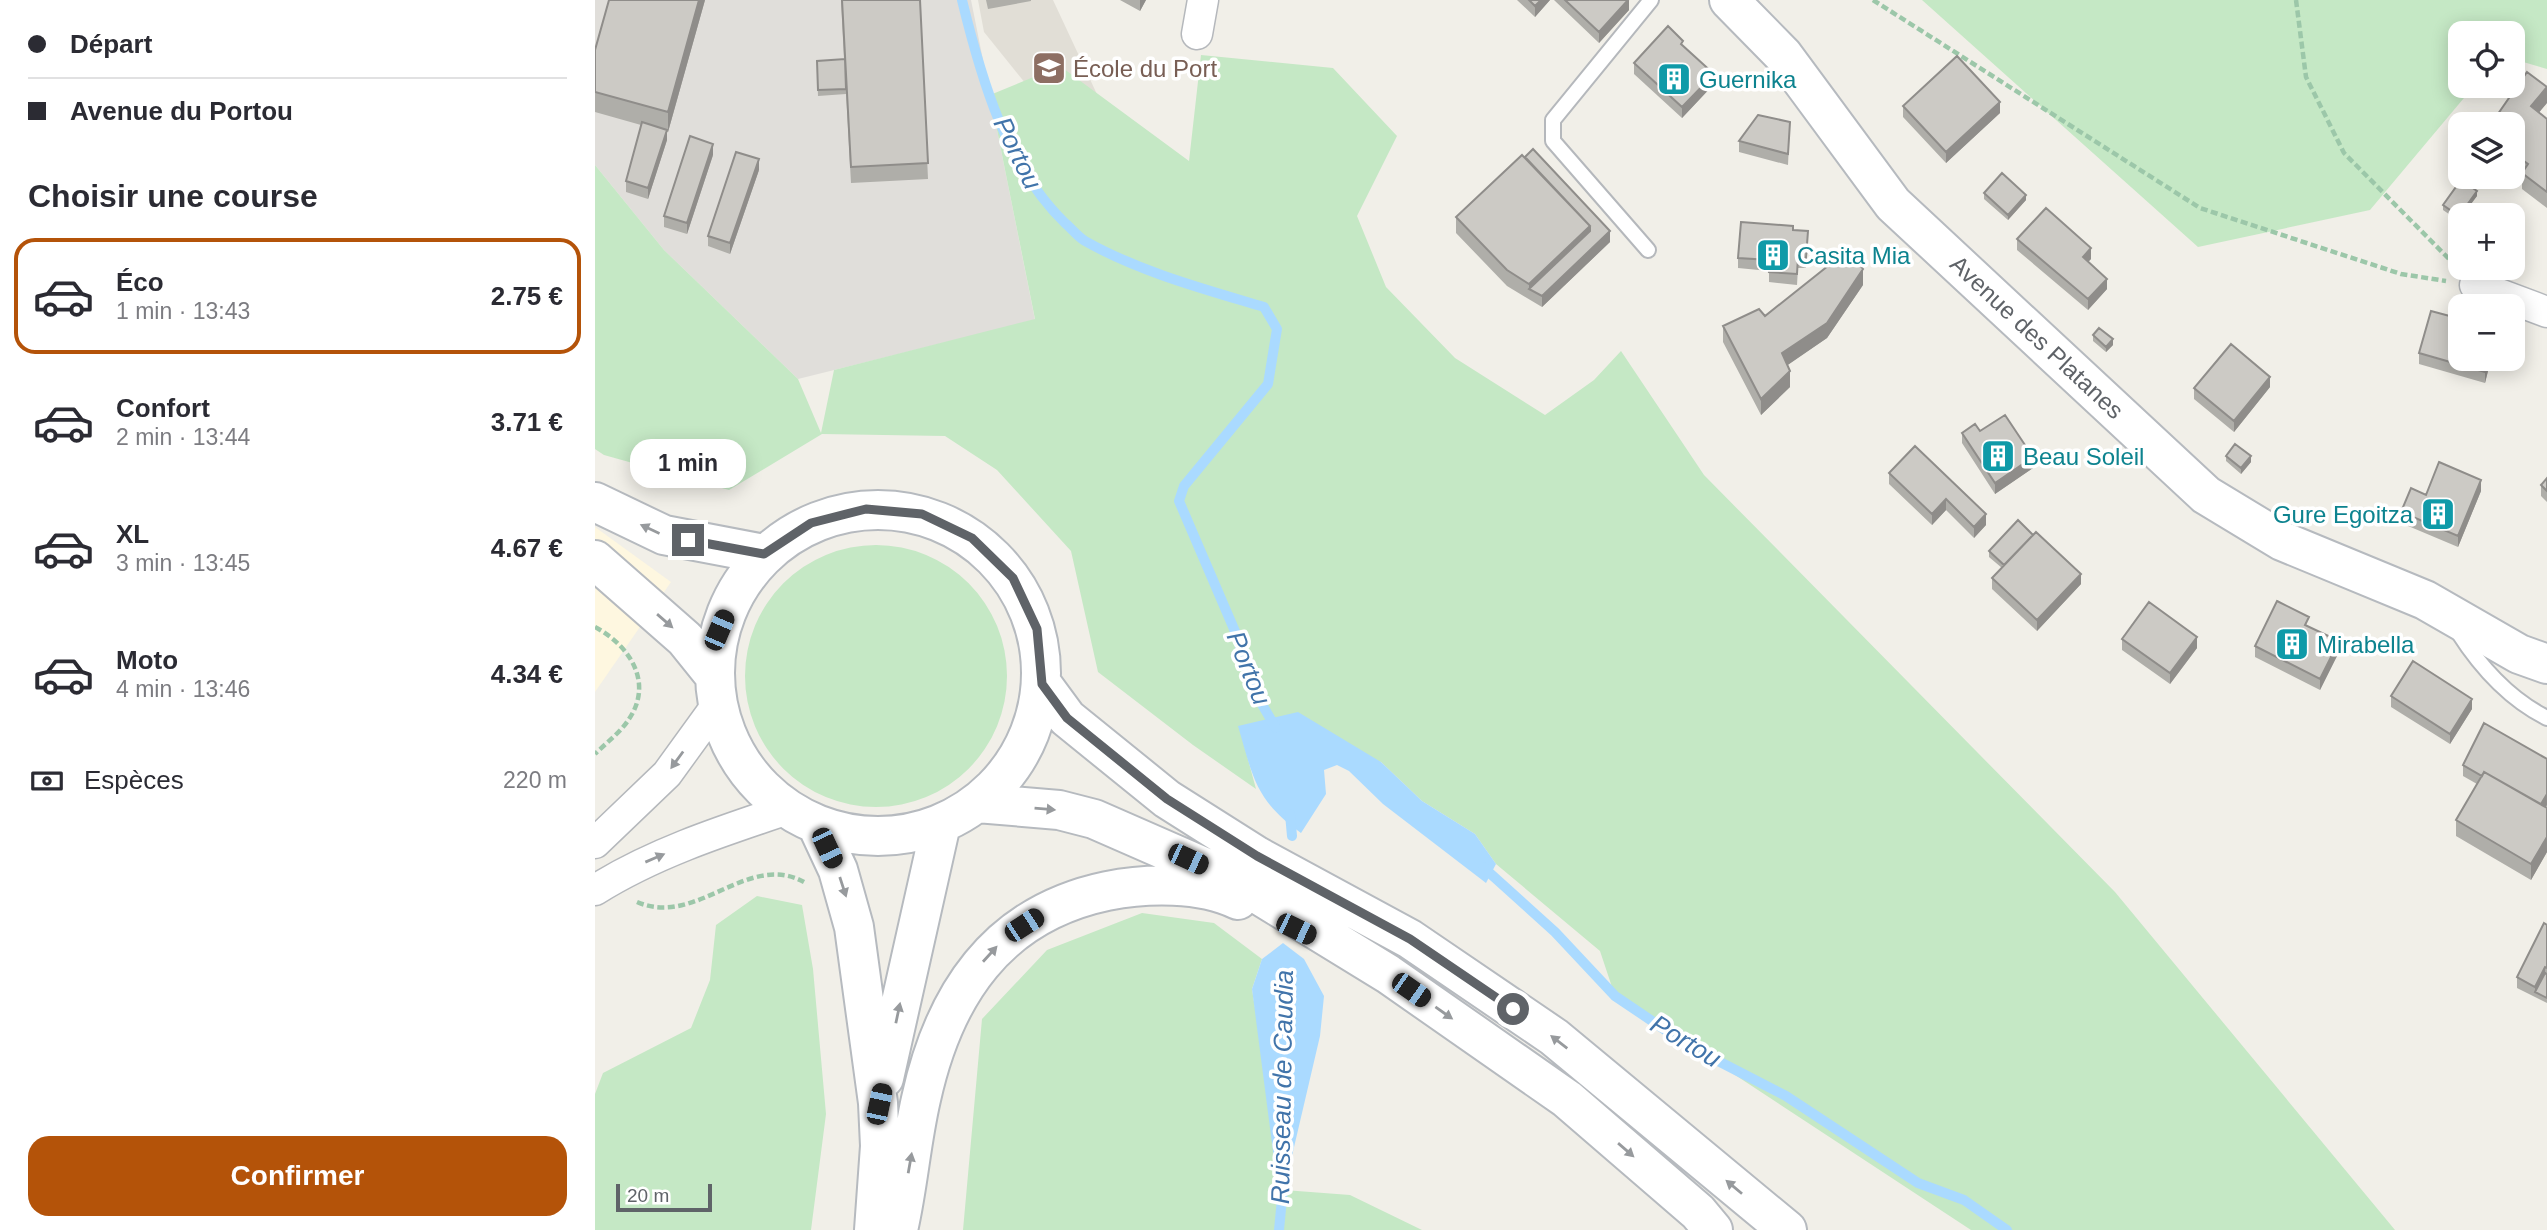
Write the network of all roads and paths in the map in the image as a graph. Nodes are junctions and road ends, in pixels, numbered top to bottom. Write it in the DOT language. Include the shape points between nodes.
graph roads {
  1 [pos="1203,0"];
  2 [pos="1651,0"];
  3 [pos="1730,0"];
  4 [pos="1873,0"];
  5 [pos="2296,0"];
  6 [pos="1197,34"];
  7 [pos="1648,250"];
  8 [pos="2475,285"];
  9 [pos="2547,312"];
  10 [pos="595,502"];
  11 [pos="764,554"];
  12 [pos="595,560"];
  13 [pos="2446,613"];
  14 [pos="595,627"];
  15 [pos="2547,664"];
  16 [pos="1042,684"];
  17 [pos="715,690"];
  18 [pos="2547,718"];
  19 [pos="595,754"];
  20 [pos="977,803"];
  21 [pos="802,817"];
  22 [pos="941,824"];
  23 [pos="595,843"];
  24 [pos="621,874"];
  25 [pos="813,887"];
  26 [pos="595,890"];
  27 [pos="1388,974"];
  28 [pos="879,1104"];
  29 [pos="874,1230"];
  30 [pos="898,1230"];
  31 [pos="1713,1230"];
  32 [pos="1787,1230"];
  1 -- 6 [label="street"];
  2 -- 7 [label="lane" via="1553,120 1553,141"];
  3 -- 13 [label="main road, Avenue des Platanes" via="1783,55 1893,204 2206,495 2282,541"];
  4 -- 8 [label="path" via="2200,208 2401,274"];
  5 -- 8 [label="path" via="2306,77 2344,153"];
  8 -- 9 [label="street"];
  11 -- 10 [label="main road, one-way" via="664,535"];
  11 -- 16 [label="main road" via="811,523 866,509 922,514 972,538 1013,578 1037,629"];
  11 -- 17 [label="main road" via="737,589 719,630"];
  12 -- 17 [label="main road, one-way" via="685,639"];
  13 -- 15 [label="main road, Avenue des Platanes" via="2519,654"];
  13 -- 18 [label="lane, Avenue des Platanes" via="2472,654 2519,704"];
  14 -- 19 [label="path" via="613,637 632,657 639,679 638,701 629,720"];
  16 -- 20 [label="main road" via="1032,730 1016,760"];
  32 -- 16 [label="main road, one-way" via="1553,1037 1410,939 1257,856 1167,799 1067,718"];
  17 -- 21 [label="main road" via="731,745 755,781"];
  17 -- 23 [label="street, one-way" via="667,774"];
  20 -- 22 [label="main road"];
  20 -- 27 [label="main road, one-way" via="1071,813 1164,847 1238,882"];
  21 -- 22 [label="main road" via="858,835 900,835"];
  24 -- 21 [label="street, one-way" via="712,834"];
  21 -- 28 [label="main road, one-way" via="838,870 854,927"];
  28 -- 22 [label="main road, one-way"];
  24 -- 25 [label="path" via="637,902 652,909 677,909 771,873 793,876"];
  24 -- 26 [label="street"];
  30 -- 27 [label="main road, one-way" via="921,1097 952,1003 1005,938 1044,912 1131,886 1182,887 1226,895"];
  27 -- 31 [label="main road, one-way" via="1567,1099"];
  28 -- 29 [label="main road"];
}
